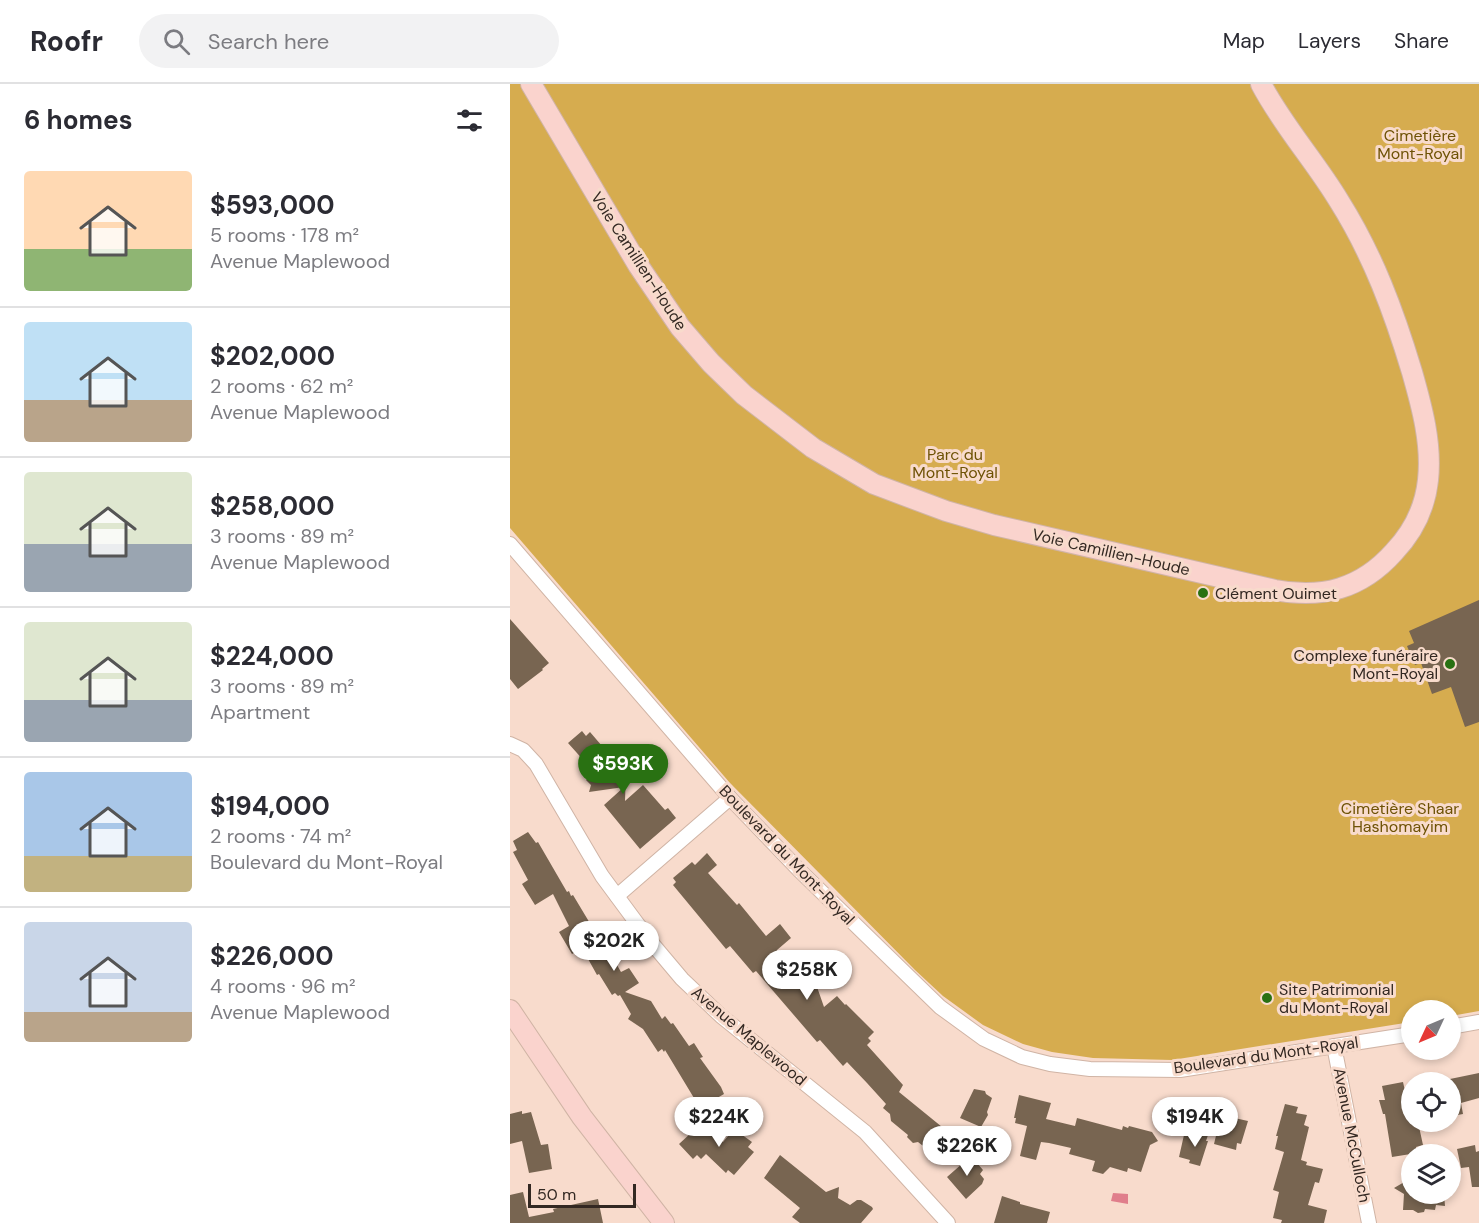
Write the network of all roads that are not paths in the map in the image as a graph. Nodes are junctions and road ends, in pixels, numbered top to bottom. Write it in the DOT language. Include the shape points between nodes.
graph roads {
  1 [pos="531,84"];
  2 [pos="540,84"];
  3 [pos="1253,84"];
  4 [pos="1262,84"];
  5 [pos="510,544"];
  6 [pos="510,744"];
  7 [pos="730,798"];
  8 [pos="617,896"];
  9 [pos="510,1010"];
  10 [pos="1479,1022"];
  11 [pos="1461,1025"];
  12 [pos="1401,1036"];
  13 [pos="1334,1046"];
  14 [pos="664,1223"];
  15 [pos="948,1223"];
  16 [pos="1369,1223"];
  1 -- 4 [label="street, Voie Camillien-Houde" via="638,265 680,327 744,395 839,465 896,493 973,519 1275,590 1324,593 1371,573 1404,542 1424,502 1428,449 1402,340 1376,270 1339,201"];
  2 -- 3 [label="street, Voie Camillien-Houde" via="682,318 751,392 813,440 877,477 948,504 1052,532 1219,567 1316,582 1334,578 1362,563 1398,528 1413,491 1416,437 1386,325 1359,253 1334,207"];
  5 -- 7 [label="street, Boulevard du Mont-Royal"];
  6 -- 8 [label="street, Avenue Maplewood" via="536,764"];
  7 -- 8 [label="street"];
  7 -- 13 [label="street, Boulevard du Mont-Royal" via="807,879 940,1007 984,1039 1022,1057 1089,1069 1180,1070"];
  8 -- 15 [label="street, Avenue Maplewood" via="682,979 721,1016 865,1132"];
  9 -- 14 [label="street" via="582,1117"];
  10 -- 11 [label="street"];
  12 -- 13 [label="street, Boulevard du Mont-Royal"];
  13 -- 16 [label="street, Avenue McCulloch"];
}
